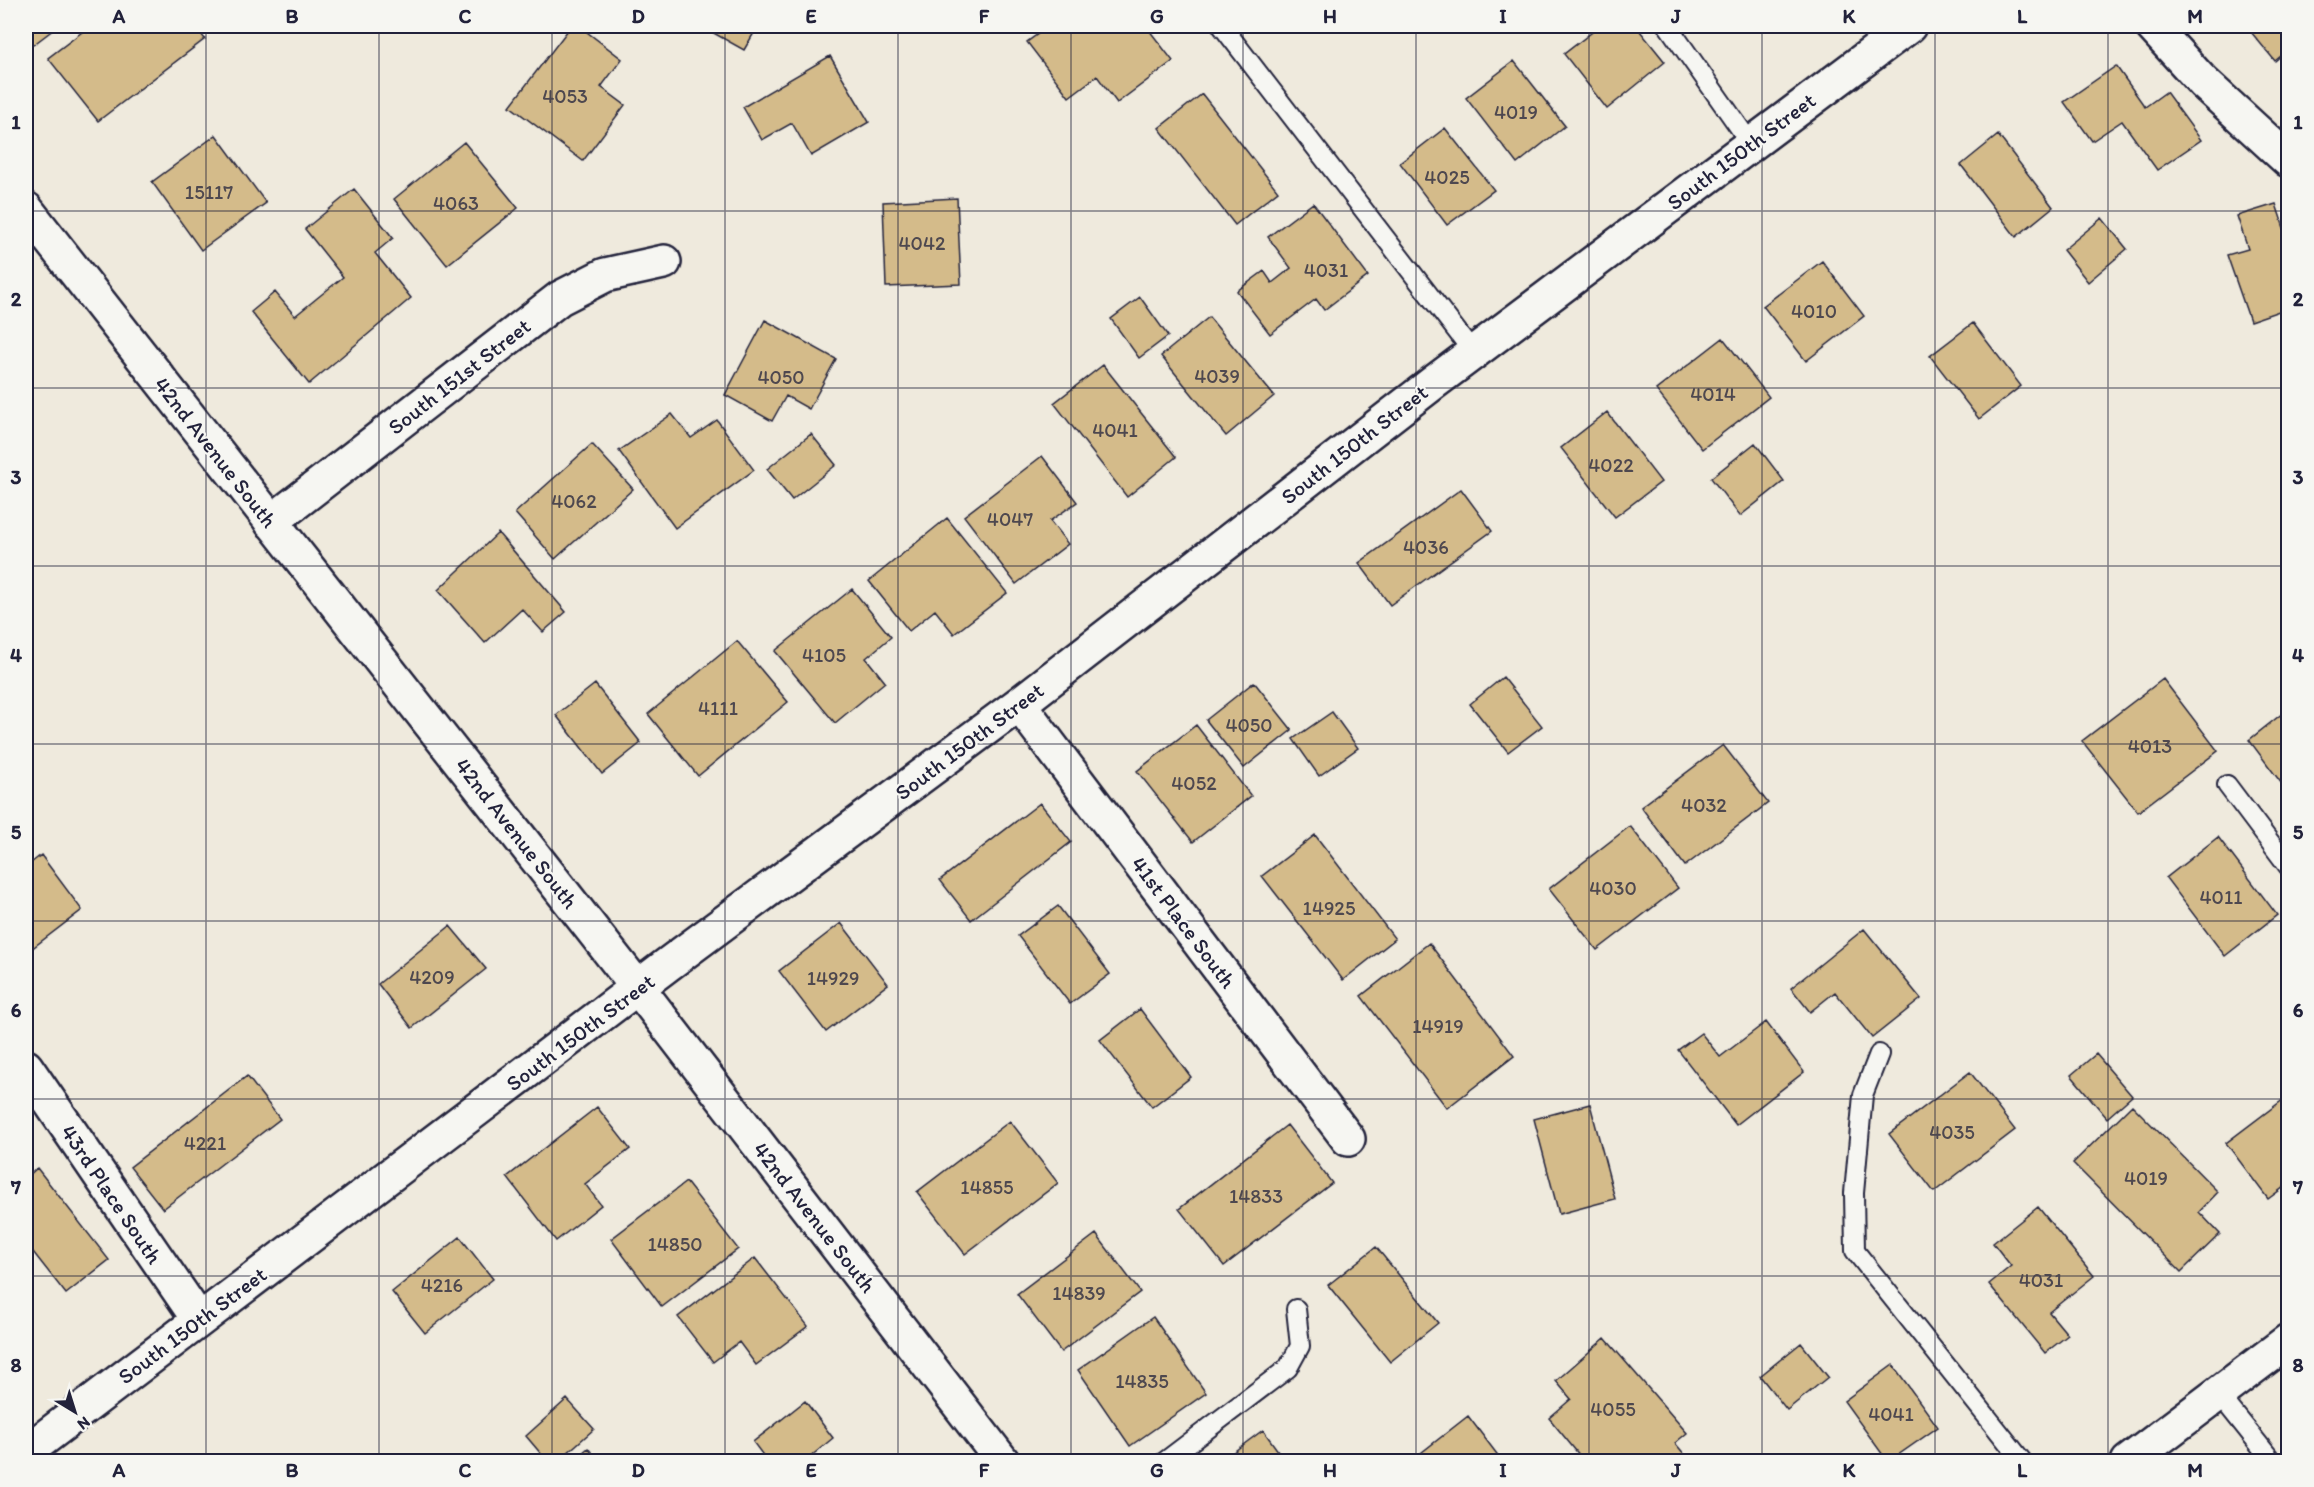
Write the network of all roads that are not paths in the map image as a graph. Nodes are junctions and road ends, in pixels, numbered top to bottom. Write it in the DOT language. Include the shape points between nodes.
graph roads {
  1 [pos="1222,26"];
  2 [pos="1668,26"];
  3 [pos="1909,26"];
  4 [pos="2152,26"];
  5 [pos="1751,144"];
  6 [pos="2289,160"];
  7 [pos="26,209"];
  8 [pos="664,262"];
  9 [pos="1473,352"];
  10 [pos="271,522"];
  11 [pos="1019,704"];
  12 [pos="2227,785"];
  13 [pos="2289,866"];
  14 [pos="638,988"];
  15 [pos="1879,1054"];
  16 [pos="26,1067"];
  17 [pos="1348,1139"];
  18 [pos="1296,1309"];
  19 [pos="198,1320"];
  20 [pos="2289,1341"];
  21 [pos="2218,1394"];
  22 [pos="26,1452"];
  23 [pos="1004,1461"];
  24 [pos="1164,1461"];
  25 [pos="2023,1461"];
  26 [pos="2128,1461"];
  27 [pos="2273,1461"];
  1 -- 9 [label="lane"];
  2 -- 5 [label="lane"];
  3 -- 5 [label="street, South 150th Street"];
  4 -- 6 [label="street" via="2203,82"];
  5 -- 9 [label="street, South 150th Street"];
  7 -- 10 [label="street, 42nd Avenue South"];
  8 -- 10 [label="street, South 151st Street" via="604,275 560,298"];
  9 -- 11 [label="street, South 150th Street"];
  10 -- 14 [label="street, 42nd Avenue South"];
  11 -- 14 [label="street, South 150th Street"];
  11 -- 17 [label="street, 41st Place South"];
  12 -- 13 [label="lane"];
  14 -- 19 [label="street, South 150th Street"];
  14 -- 23 [label="street, 42nd Avenue South"];
  15 -- 25 [label="lane" via="1863,1095 1854,1193 1855,1251"];
  16 -- 19 [label="street, 43rd Place South"];
  18 -- 24 [label="lane" via="1300,1346 1288,1368"];
  19 -- 22 [label="street, South 150th Street"];
  20 -- 21 [label="street"];
  21 -- 26 [label="street"];
  21 -- 27 [label="lane"];
}
